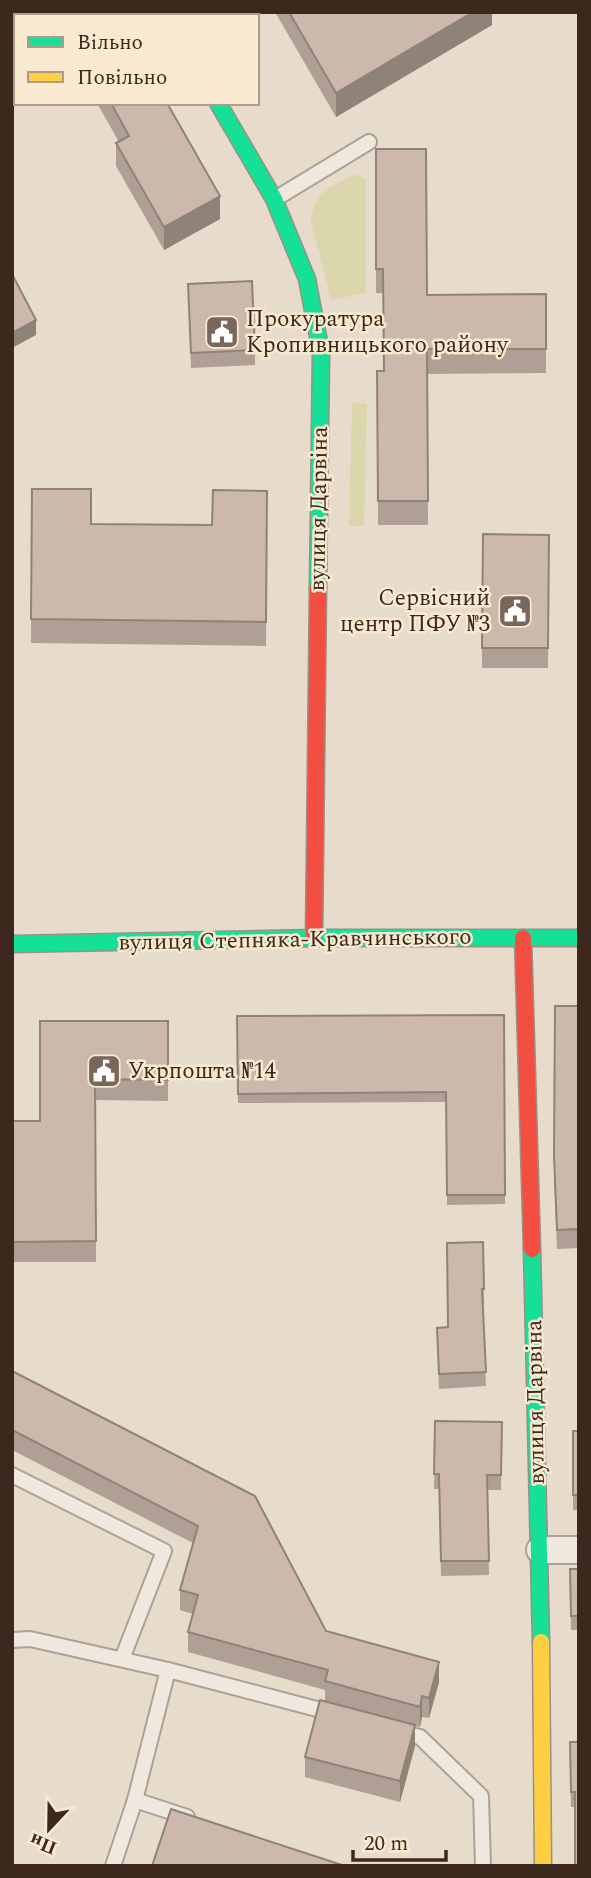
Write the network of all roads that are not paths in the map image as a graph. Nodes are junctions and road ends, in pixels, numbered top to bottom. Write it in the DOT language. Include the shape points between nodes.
graph roads {
  1 [pos="219,105"];
  2 [pos="369,142"];
  3 [pos="274,199"];
  4 [pos="314,938"];
  5 [pos="523,938"];
  6 [pos="579,938"];
  7 [pos="12,944"];
  8 [pos="12,1475"];
  9 [pos="540,1550"];
  10 [pos="579,1550"];
  11 [pos="12,1640"];
  12 [pos="122,1660"];
  13 [pos="168,1670"];
  14 [pos="356,1720"];
  15 [pos="381,1727"];
  16 [pos="135,1800"];
  17 [pos="198,1821"];
  18 [pos="113,1866"];
  19 [pos="484,1866"];
  20 [pos="543,1866"];
  1 -- 3 [label="street, вулиця Дарвіна"];
  2 -- 3 [label="lane"];
  3 -- 4 [label="street, вулиця Дарвіна" via="307,279 321,352"];
  4 -- 5 [label="street, вулиця Степняка-Кравчинського"];
  4 -- 7 [label="street, вулиця Степняка-Кравчинського"];
  5 -- 6 [label="street, вулиця Степняка-Кравчинського"];
  5 -- 9 [label="street, вулиця Дарвіна"];
  8 -- 12 [label="lane" via="164,1550"];
  9 -- 10 [label="street"];
  9 -- 20 [label="street, вулиця Дарвіна"];
  11 -- 12 [label="lane" via="30,1639"];
  12 -- 13 [label="lane"];
  13 -- 14 [label="lane"];
  13 -- 16 [label="lane"];
  15 -- 19 [label="lane" via="420,1737 481,1796"];
  16 -- 17 [label="lane"];
  16 -- 18 [label="lane"];
}
